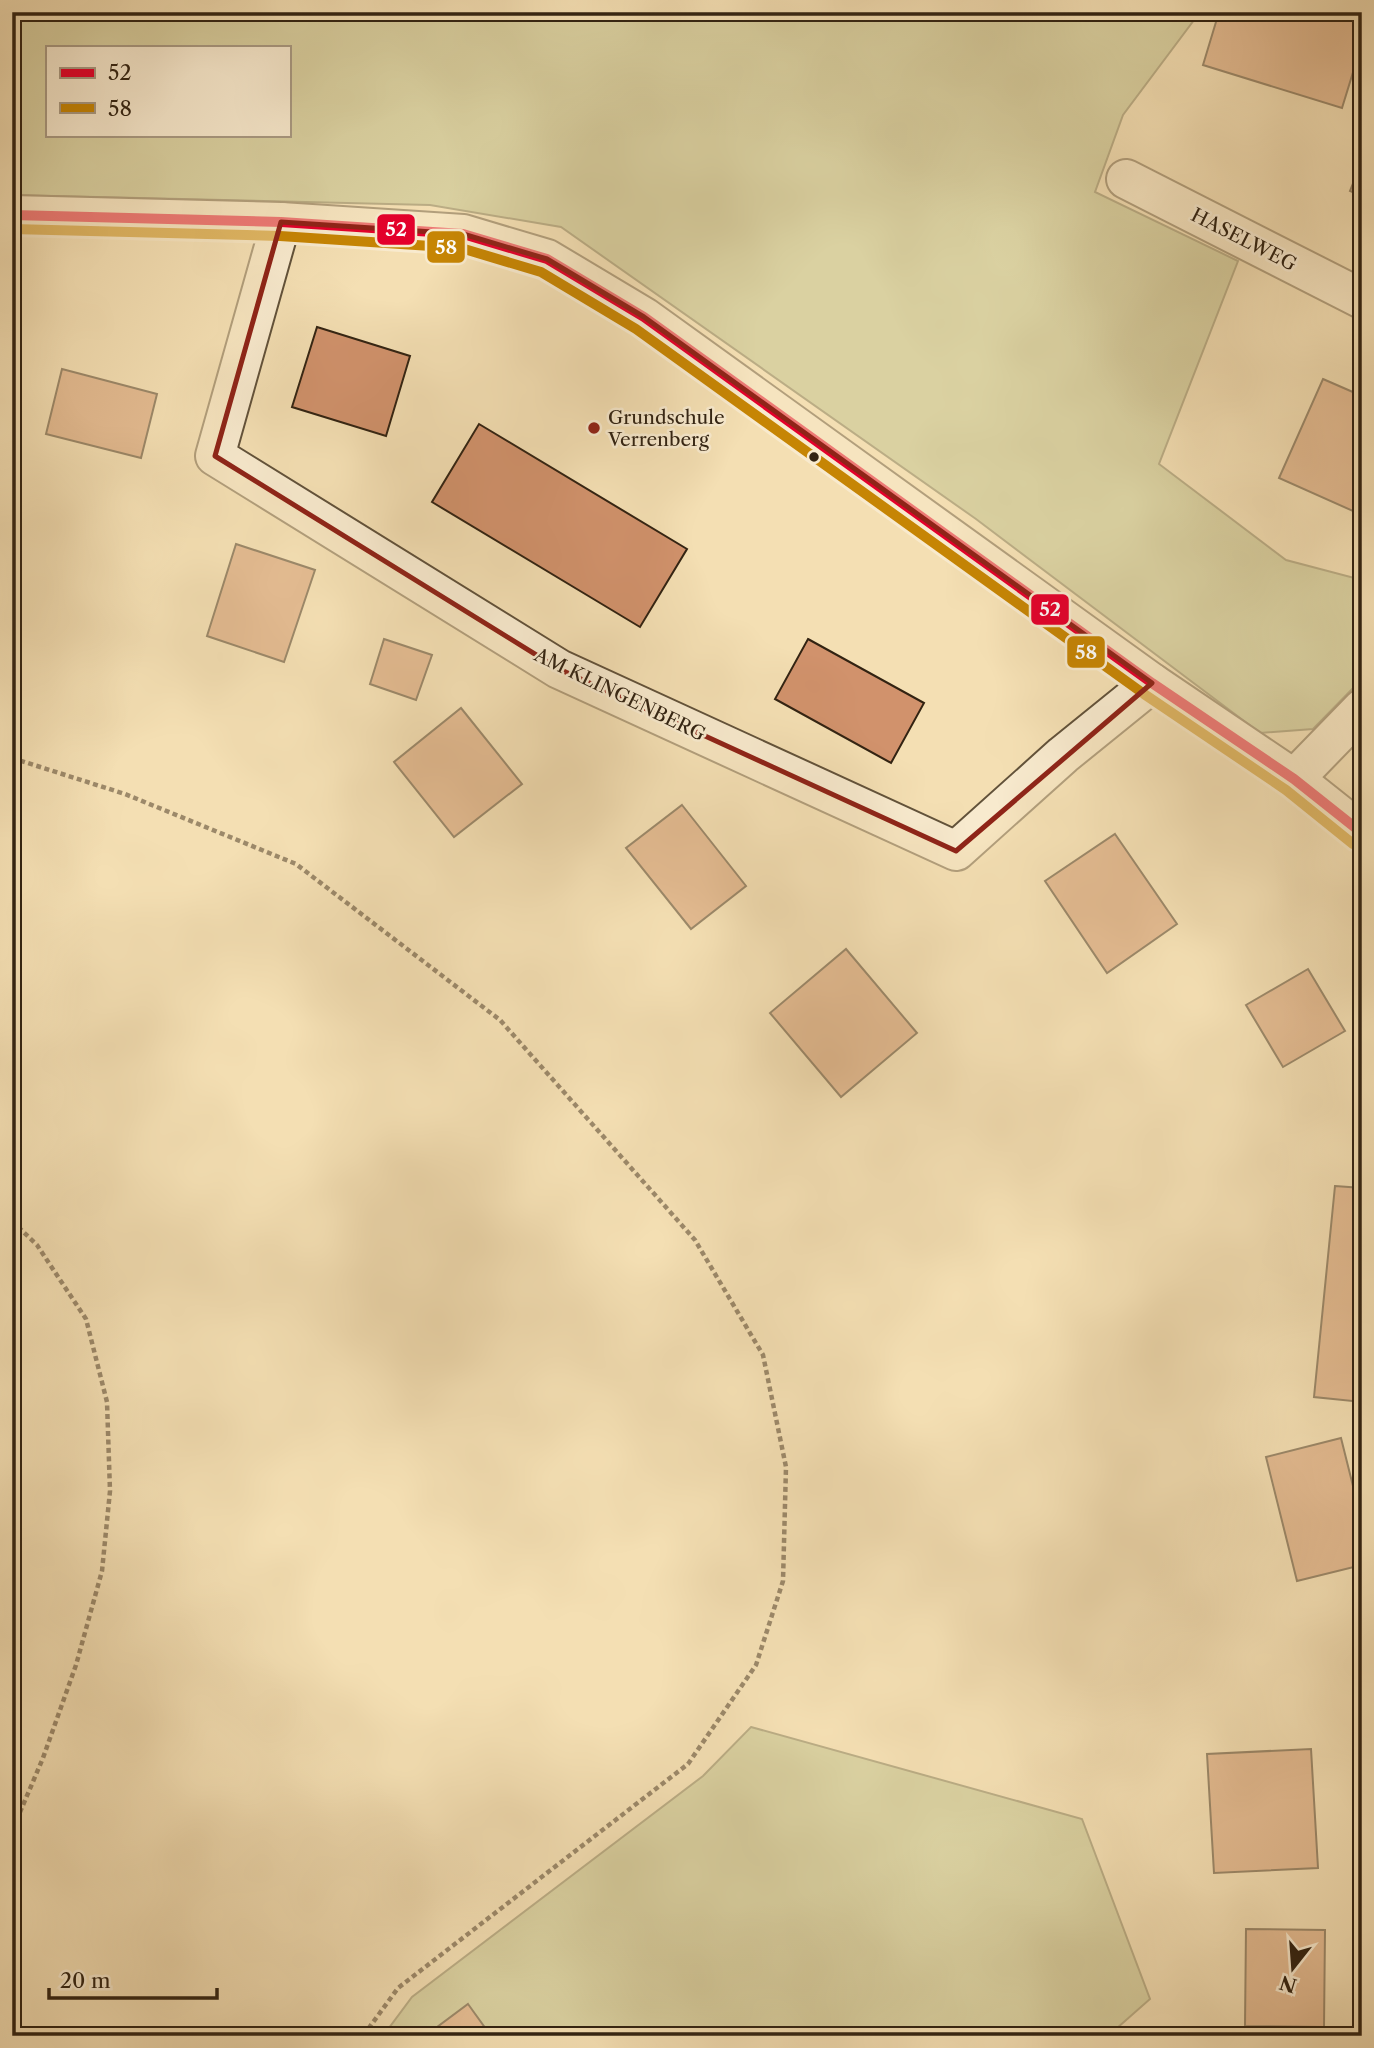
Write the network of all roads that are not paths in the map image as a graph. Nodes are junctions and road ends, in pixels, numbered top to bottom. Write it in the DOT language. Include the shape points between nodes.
graph roads {
  1 [pos="1126,179"];
  2 [pos="12,215"];
  3 [pos="281,222"];
  4 [pos="1362,299"];
  5 [pos="1152,683"];
  6 [pos="1362,709"];
  7 [pos="1294,779"];
  8 [pos="1362,833"];
  1 -- 4 [label="street, HASELWEG"];
  2 -- 3 [label="street"];
  3 -- 5 [label="street" via="463,234 547,259 644,317"];
  3 -- 5 [label="street, AM KLINGENBERG" via="215,456 559,668 956,851"];
  5 -- 7 [label="street"];
  6 -- 7 [label="street"];
  7 -- 8 [label="street"];
}
